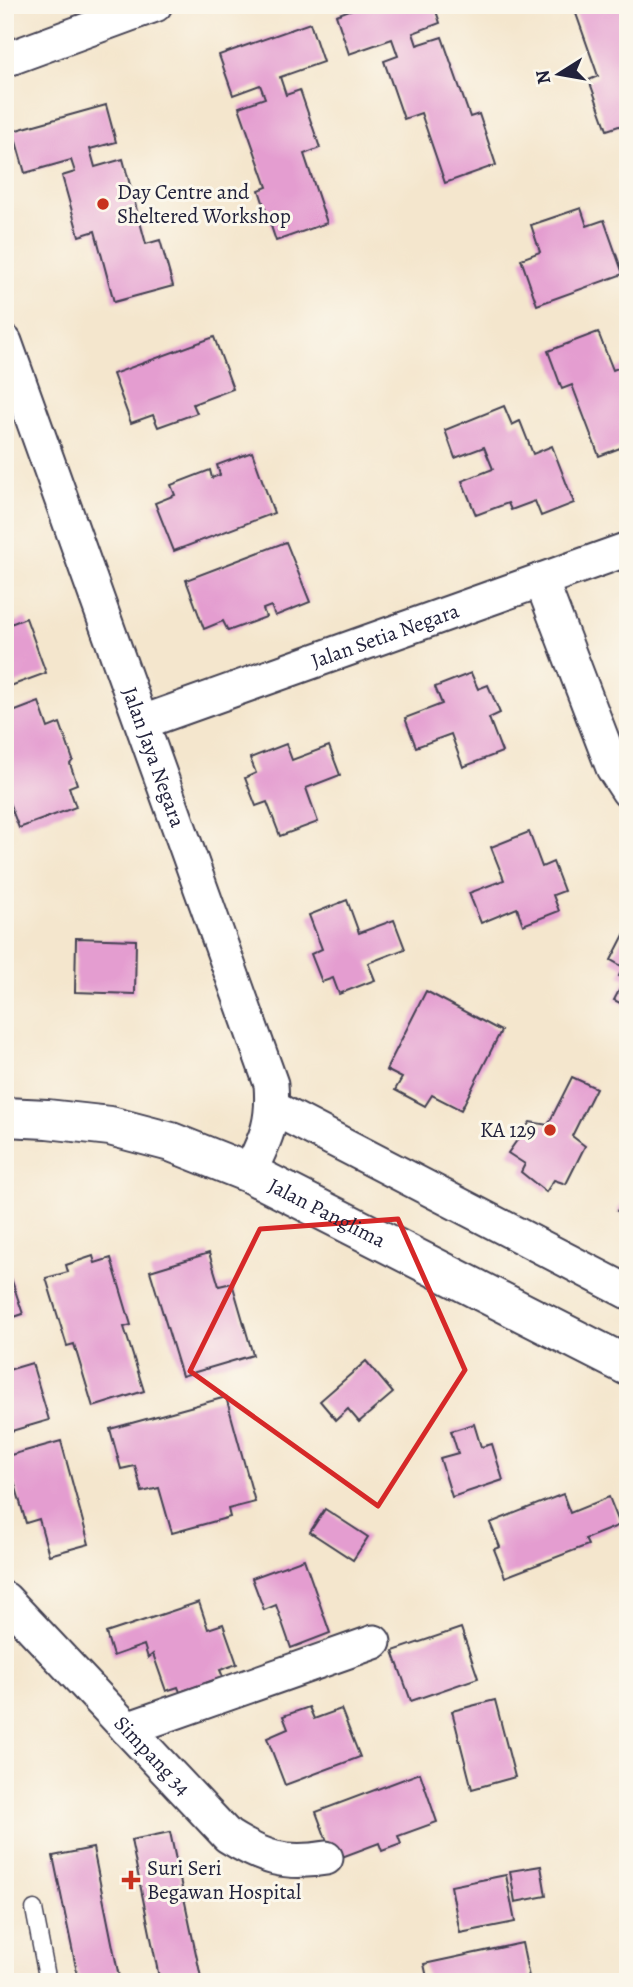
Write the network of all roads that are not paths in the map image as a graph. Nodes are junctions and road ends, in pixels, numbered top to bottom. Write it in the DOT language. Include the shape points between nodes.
graph roads {
  1 [pos="155,5"];
  2 [pos="5,60"];
  3 [pos="5,342"];
  4 [pos="628,549"];
  5 [pos="541,580"];
  6 [pos="143,722"];
  7 [pos="628,791"];
  8 [pos="273,1108"];
  9 [pos="5,1117"];
  10 [pos="249,1173"];
  11 [pos="628,1292"];
  12 [pos="628,1366"];
  13 [pos="5,1599"];
  14 [pos="374,1642"];
  15 [pos="127,1729"];
  16 [pos="327,1858"];
  17 [pos="34,1909"];
  18 [pos="48,1982"];
  1 -- 2 [label="street"];
  3 -- 6 [label="street, Jalan Jaya Negara"];
  4 -- 5 [label="street, Jalan Setia Negara"];
  5 -- 6 [label="street, Jalan Setia Negara"];
  5 -- 7 [label="street" via="613,768"];
  6 -- 8 [label="street, Jalan Jaya Negara" via="271,1084"];
  8 -- 10 [label="street, Jalan Jaya Negara" via="268,1133"];
  8 -- 11 [label="street"];
  9 -- 10 [label="main road, Jalan Panglima" via="110,1126 171,1142"];
  10 -- 12 [label="main road, Jalan Panglima"];
  13 -- 15 [label="street, Simpang 34"];
  14 -- 15 [label="street"];
  15 -- 16 [label="street, Simpang 34" via="228,1836 275,1860"];
  17 -- 18 [label="lane"];
}
